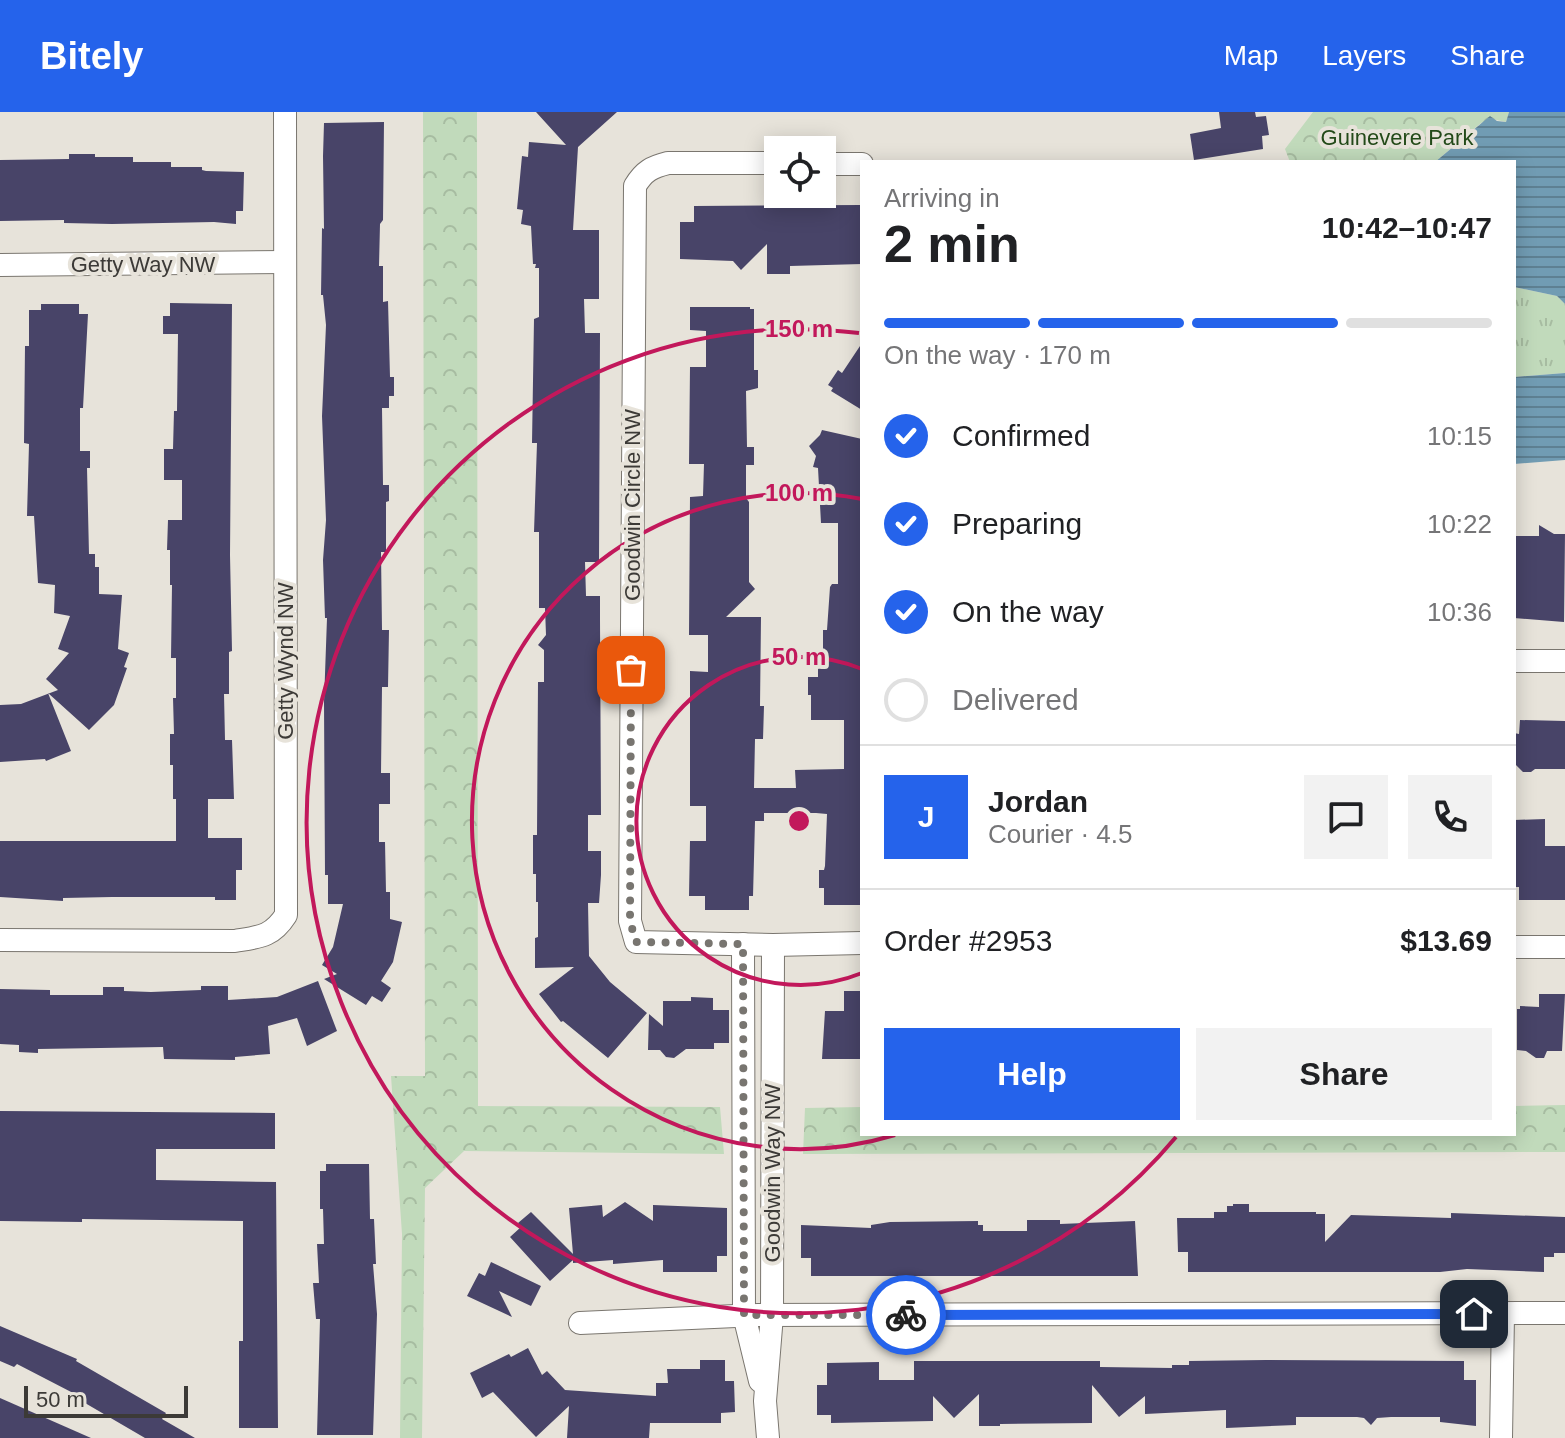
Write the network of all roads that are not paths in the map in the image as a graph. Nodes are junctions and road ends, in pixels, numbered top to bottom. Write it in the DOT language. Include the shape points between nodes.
graph roads {
  1 [pos="285,112"];
  2 [pos="764,163"];
  3 [pos="836,164"];
  4 [pos="860,164"];
  5 [pos="285,262"];
  6 [pos="0,265"];
  7 [pos="1516,661"];
  8 [pos="1565,661"];
  9 [pos="0,940"];
  10 [pos="860,943"];
  11 [pos="743,944"];
  12 [pos="773,945"];
  13 [pos="1516,947"];
  14 [pos="1565,947"];
  15 [pos="1565,1313"];
  16 [pos="1503,1314"];
  17 [pos="758,1315"];
  18 [pos="580,1323"];
  19 [pos="768,1438"];
  20 [pos="1501,1438"];
  1 -- 5 [label="street, Getty Wynd NW"];
  2 -- 11 [label="street, Goodwin Circle NW" via="653,166 642,174 633,199 630,921 636,942"];
  3 -- 4 [label="street"];
  5 -- 6 [label="street, Getty Way NW"];
  5 -- 9 [label="street, Getty Wynd NW" via="286,915 276,931 235,941"];
  7 -- 8 [label="street"];
  10 -- 12 [label="street, Goodwin Circle NW"];
  11 -- 12 [label="street, Goodwin Circle NW"];
  11 -- 17 [label="street, Goodwin Way NW"];
  12 -- 17 [label="street, Goodwin Way NW"];
  13 -- 14 [label="street"];
  15 -- 16 [label="street"];
  16 -- 17 [label="street"];
  16 -- 20 [label="street"];
  17 -- 18 [label="street"];
  17 -- 19 [label="street, Goodwin Way NW"];
}
